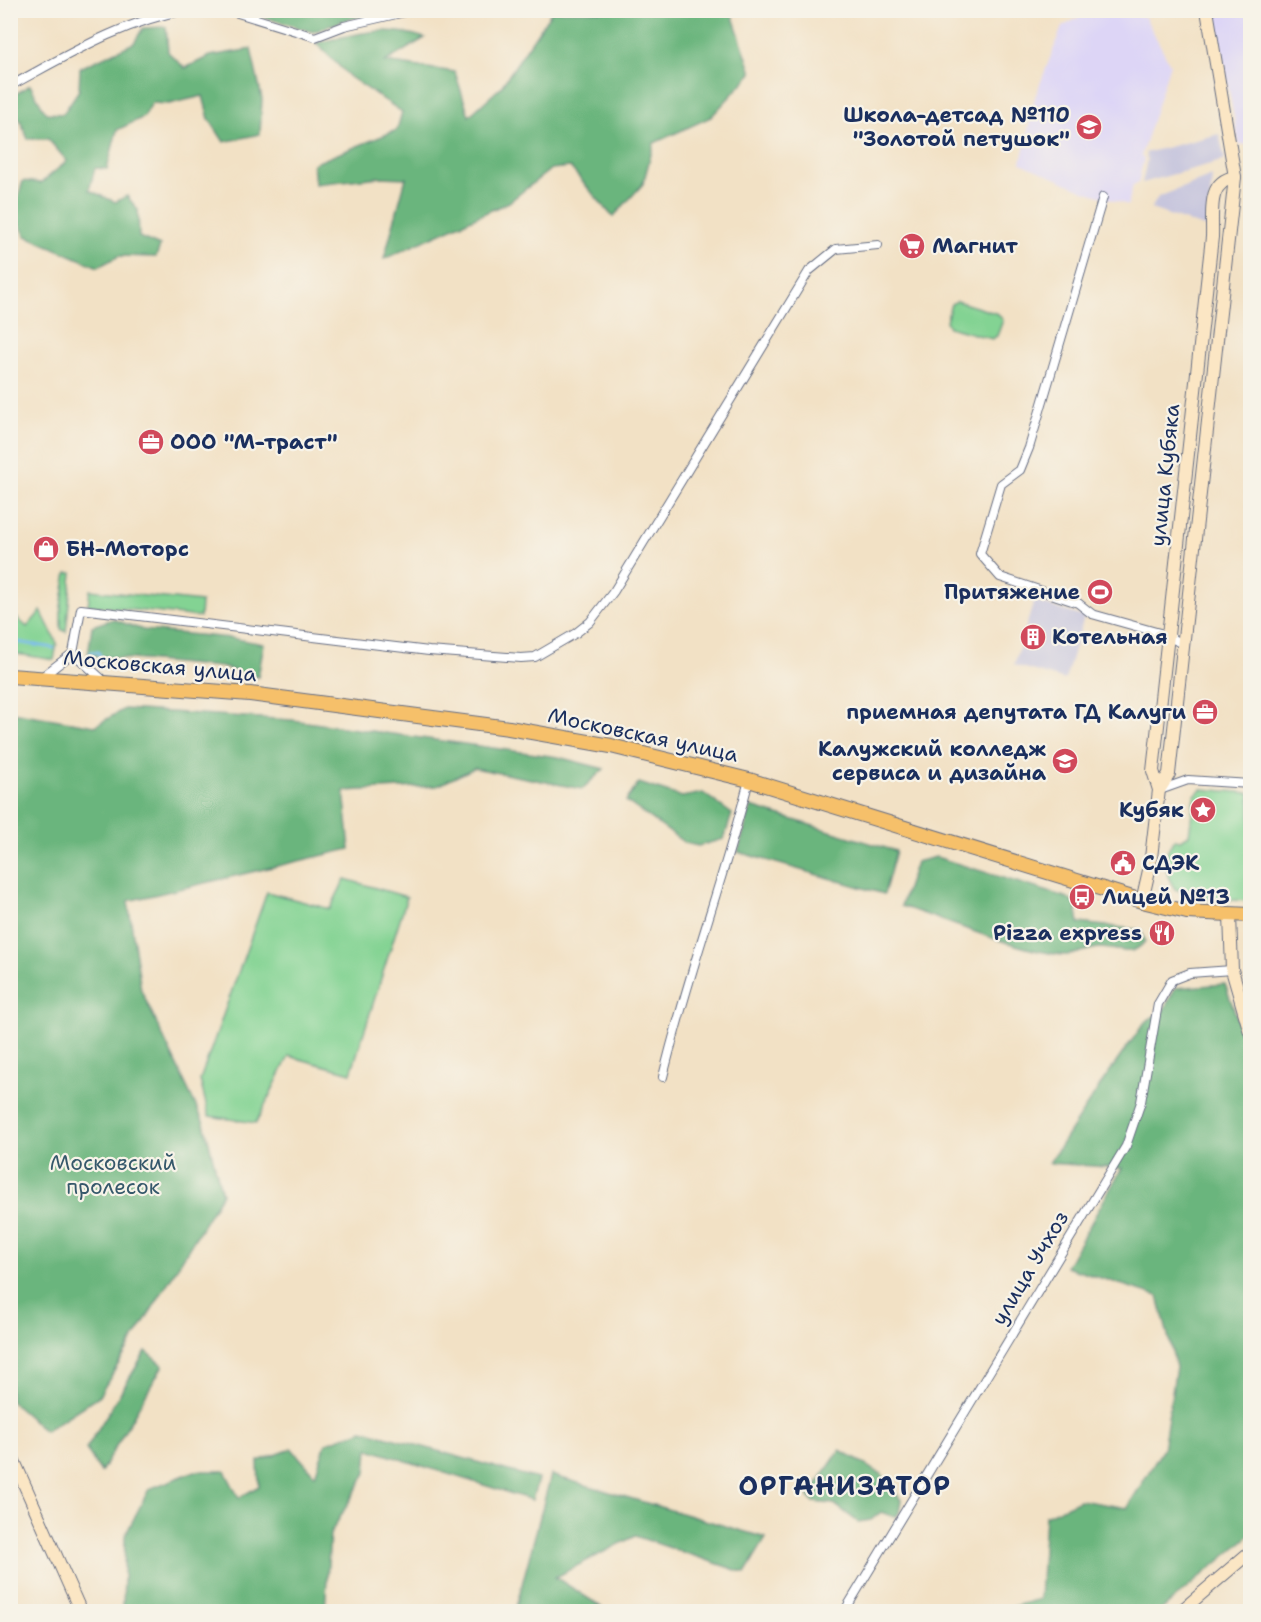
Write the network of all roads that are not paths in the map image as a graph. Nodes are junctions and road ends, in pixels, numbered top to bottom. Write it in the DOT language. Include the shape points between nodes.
graph roads {
  1 [pos="186,10"];
  2 [pos="228,10"];
  3 [pos="414,10"];
  4 [pos="1039,10"];
  5 [pos="1207,10"];
  6 [pos="1004,13"];
  7 [pos="10,87"];
  8 [pos="1235,177"];
  9 [pos="1104,197"];
  10 [pos="878,245"];
  11 [pos="1167,635"];
  12 [pos="1182,644"];
  13 [pos="73,653"];
  14 [pos="10,676"];
  15 [pos="43,676"];
  16 [pos="105,682"];
  17 [pos="749,780"];
  18 [pos="1251,784"];
  19 [pos="1159,790"];
  20 [pos="1142,901"];
  21 [pos="1230,915"];
  22 [pos="1251,915"];
  23 [pos="1232,970"];
  24 [pos="1251,1032"];
  25 [pos="663,1077"];
  26 [pos="10,1452"];
  27 [pos="1251,1552"];
  28 [pos="81,1611"];
  29 [pos="844,1611"];
  30 [pos="1180,1611"];
  1 -- 7 [label="street" via="93,41"];
  2 -- 3 [label="street" via="315,37"];
  4 -- 6 [label="street"];
  5 -- 8 [label="street, улица Кубяка"];
  8 -- 11 [label="street, улица Кубяка" via="1223,179 1214,198"];
  8 -- 12 [label="street, улица Кубяка"];
  9 -- 11 [label="street" via="1029,448 1020,470 1002,484 980,554 999,577 1078,603 1092,614"];
  10 -- 13 [label="street" via="836,249 809,271 614,591 590,622 535,657 429,651 81,609"];
  11 -- 12 [label="street"];
  11 -- 19 [label="street, улица Кубяка" via="1153,771"];
  12 -- 19 [label="street, улица Кубяка" via="1169,774"];
  13 -- 15 [label="street"];
  13 -- 16 [label="street"];
  14 -- 15 [label="main road, Московская улица"];
  15 -- 16 [label="main road, Московская улица"];
  16 -- 17 [label="main road, Московская улица" via="250,694 509,728 611,746"];
  17 -- 20 [label="main road, Московская улица"];
  17 -- 25 [label="street"];
  18 -- 19 [label="street" via="1188,780"];
  19 -- 20 [label="street, улица Кубяка"];
  20 -- 21 [label="main road, Московская улица" via="1187,912"];
  21 -- 22 [label="main road, Московская улица"];
  21 -- 23 [label="street"];
  23 -- 24 [label="street"];
  23 -- 29 [label="street, улица Учхоз" via="1190,973 1172,980 1158,1004 1141,1102 1126,1146"];
  26 -- 28 [label="street"];
  27 -- 30 [label="street"];
}
